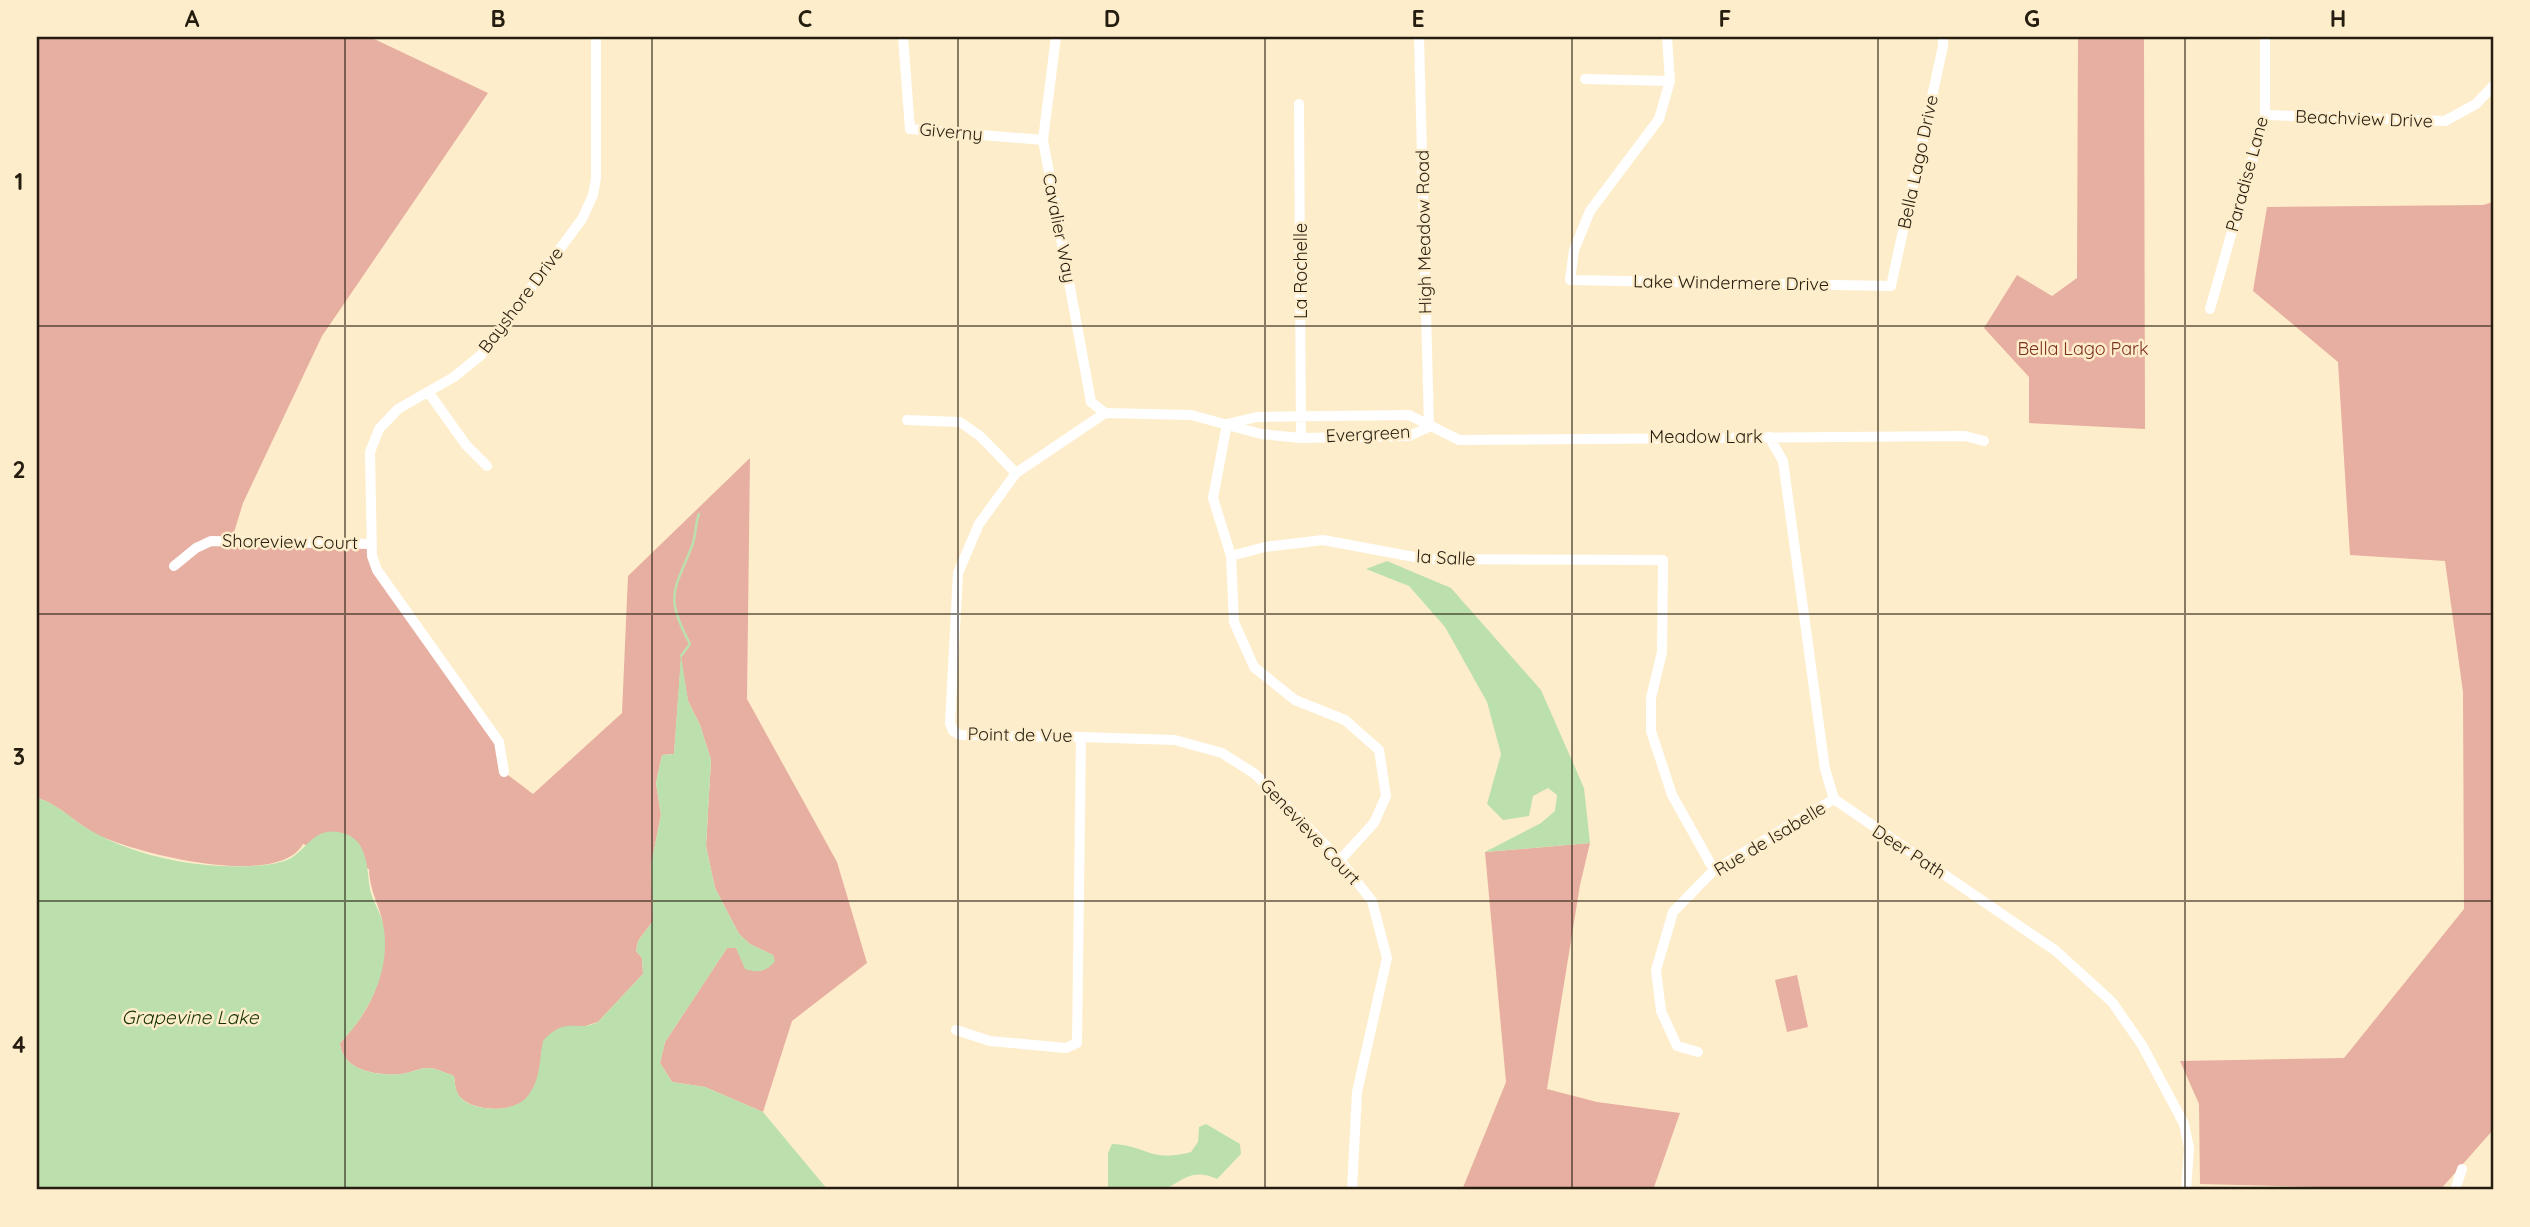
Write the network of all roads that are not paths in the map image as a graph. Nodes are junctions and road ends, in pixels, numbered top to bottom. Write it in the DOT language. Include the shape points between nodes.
graph roads {
  1 [pos="596,37"];
  2 [pos="902,37"];
  3 [pos="1056,37"];
  4 [pos="1419,37"];
  5 [pos="1667,37"];
  6 [pos="1942,37"];
  7 [pos="2265,37"];
  8 [pos="1585,79"];
  9 [pos="1670,81"];
  10 [pos="2493,86"];
  11 [pos="1299,104"];
  12 [pos="2265,115"];
  13 [pos="1043,140"];
  14 [pos="1892,286"];
  15 [pos="2210,309"];
  16 [pos="429,393"];
  17 [pos="1105,413"];
  18 [pos="1301,416"];
  19 [pos="907,420"];
  20 [pos="1227,424"];
  21 [pos="1429,427"];
  22 [pos="1769,437"];
  23 [pos="1301,438"];
  24 [pos="1984,441"];
  25 [pos="486,466"];
  26 [pos="1016,473"];
  27 [pos="372,544"];
  28 [pos="1231,556"];
  29 [pos="174,566"];
  30 [pos="1081,737"];
  31 [pos="504,772"];
  32 [pos="1834,799"];
  33 [pos="1340,860"];
  34 [pos="1714,870"];
  35 [pos="957,1030"];
  36 [pos="1699,1052"];
  37 [pos="2462,1169"];
  38 [pos="1352,1190"];
  39 [pos="2186,1190"];
  40 [pos="2455,1190"];
  1 -- 16 [label="street, Bayshore Drive" via="596,178 582,219 481,355"];
  2 -- 13 [label="street, Giverny" via="910,129"];
  3 -- 13 [label="street, Cavalier Way"];
  4 -- 21 [label="street, High Meadow Road"];
  5 -- 9 [label="street"];
  6 -- 14 [label="street, Bella Lago Drive"];
  7 -- 12 [label="street, Paradise Lane"];
  8 -- 9 [label="street"];
  9 -- 14 [label="street, Lake Windermere Drive" via="1659,119 1590,211 1574,250 1570,280"];
  10 -- 12 [label="street, Beachview Drive" via="2476,104 2445,121"];
  11 -- 18 [label="street, La Rochelle"];
  12 -- 15 [label="street, Paradise Lane"];
  13 -- 17 [label="street, Cavalier Way" via="1091,401"];
  16 -- 25 [label="street"];
  16 -- 27 [label="street, Bayshore Drive" via="387,418 373,442"];
  17 -- 20 [label="street, Evergreen" via="1191,415"];
  17 -- 26 [label="street, Point de Vue"];
  18 -- 20 [label="street, Evergreen" via="1257,417"];
  18 -- 21 [label="street, Evergreen" via="1409,415"];
  18 -- 23 [label="street, La Rochelle"];
  19 -- 26 [label="street" via="960,422 981,436"];
  20 -- 23 [label="street, Evergreen"];
  20 -- 28 [label="street" via="1213,498"];
  21 -- 22 [label="street, Meadow Lark" via="1459,440"];
  21 -- 23 [label="street, Evergreen" via="1409,436"];
  22 -- 24 [label="street, Meadow Lark" via="1965,436"];
  22 -- 32 [label="street" via="1783,461 1825,769"];
  26 -- 30 [label="street, Point de Vue" via="985,512 958,573 950,723 960,735"];
  27 -- 29 [label="street, Shoreview Court" via="211,541"];
  27 -- 31 [label="street, Bayshore Drive" via="377,569 499,741"];
  28 -- 33 [label="street" via="1234,622 1254,667 1295,700 1345,720 1379,750 1386,796 1374,823"];
  28 -- 34 [label="street, la Salle" via="1323,540 1424,559 1663,560 1662,652 1651,698 1651,731 1672,795"];
  30 -- 33 [label="street, Genevieve Court" via="1175,740 1223,753 1255,774"];
  30 -- 35 [label="street, Point de Vue" via="1077,1043 1066,1048 990,1041"];
  32 -- 34 [label="street, Rue de Isabelle"];
  32 -- 39 [label="street, Deer Path" via="2056,951 2112,1002 2142,1045 2184,1124 2189,1148"];
  33 -- 38 [label="street, Genevieve Court" via="1372,901 1387,958 1357,1092"];
  34 -- 36 [label="street, Rue de Isabelle" via="1673,912 1656,970 1661,1011 1677,1046"];
  37 -- 40 [label="street"];
}
